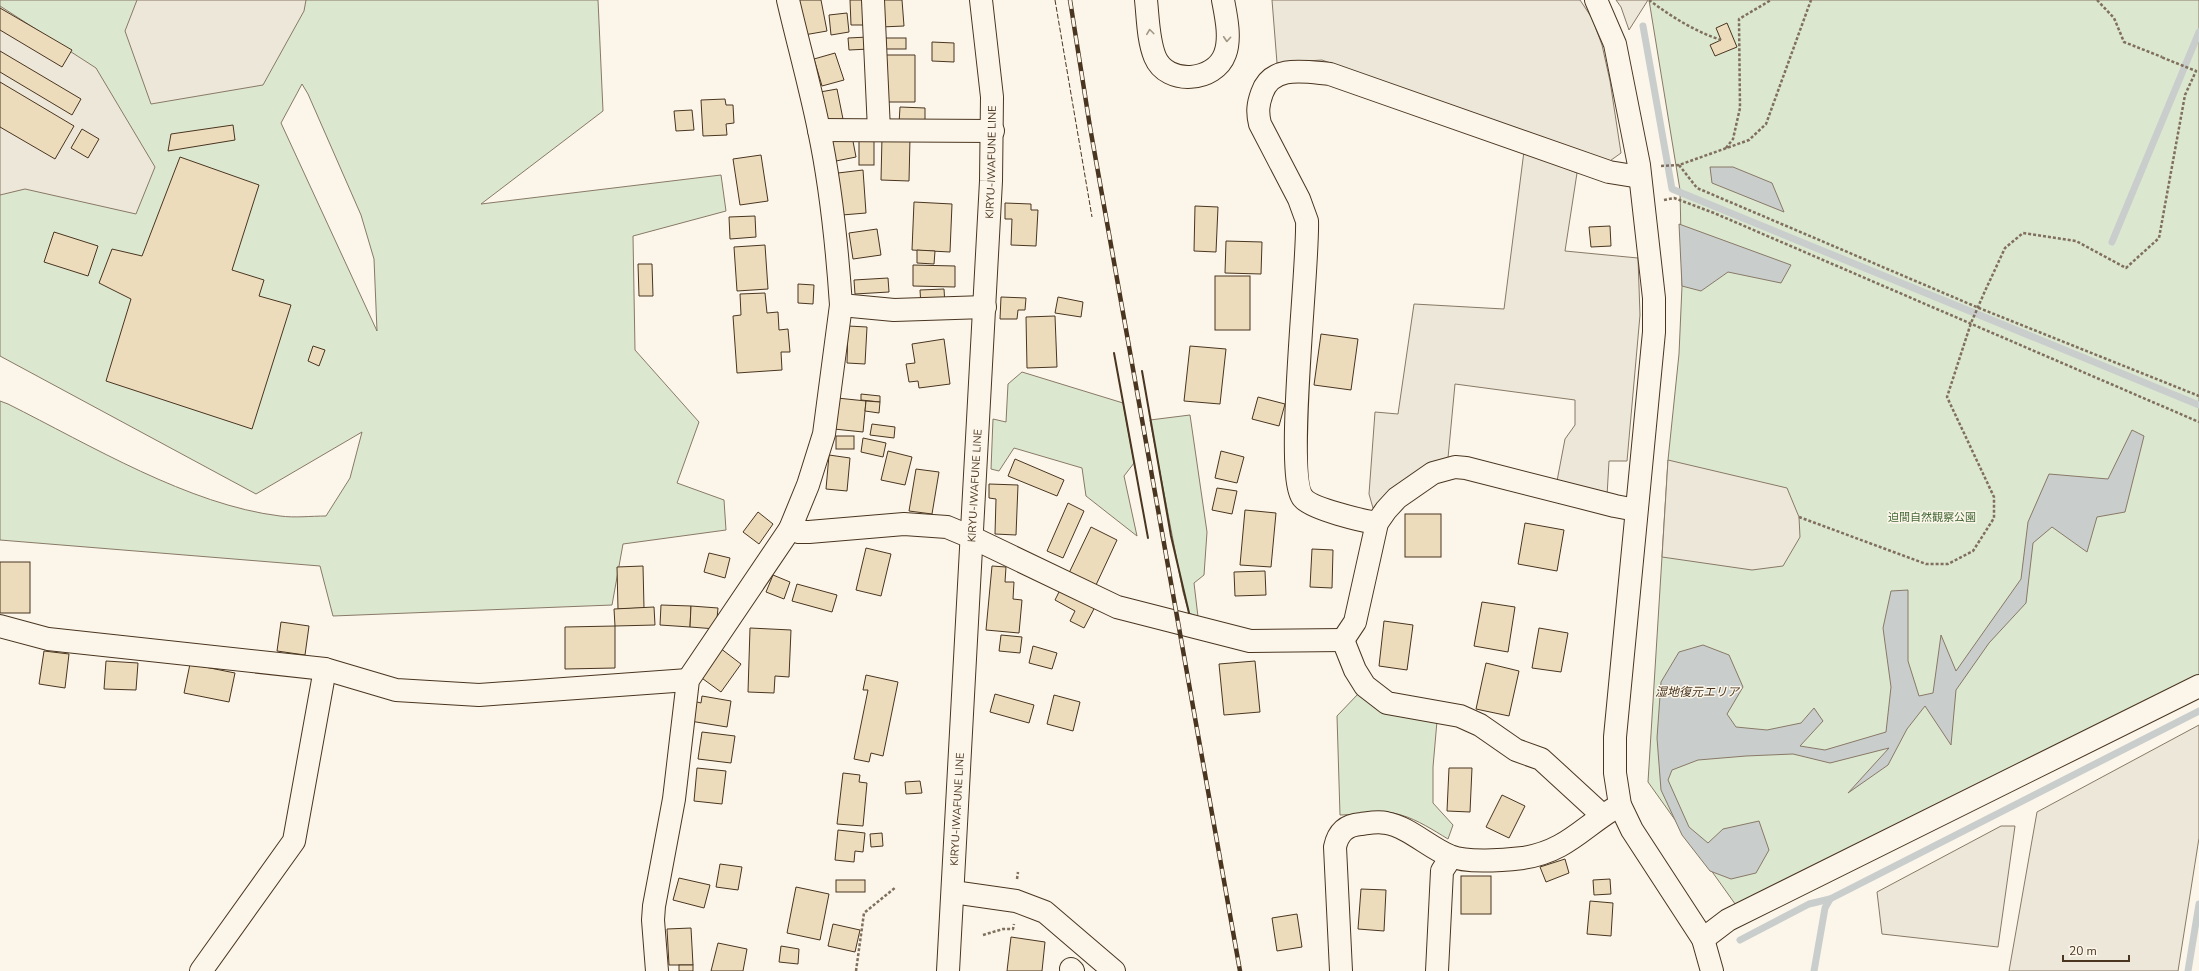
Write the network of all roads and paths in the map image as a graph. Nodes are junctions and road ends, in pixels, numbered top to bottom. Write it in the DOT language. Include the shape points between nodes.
graph roads {
  1 [pos="788,0"];
  2 [pos="873,0"];
  3 [pos="981,0"];
  4 [pos="1146,0"];
  5 [pos="1223,0"];
  6 [pos="1596,0"];
  7 [pos="1649,0"];
  8 [pos="1771,0"];
  9 [pos="1811,0"];
  10 [pos="2097,0"];
  11 [pos="1721,40"];
  12 [pos="2198,72"];
  13 [pos="819,130"];
  14 [pos="878,130"];
  15 [pos="992,131"];
  16 [pos="1725,149"];
  17 [pos="1679,165"];
  18 [pos="1639,171"];
  19 [pos="1644,200"];
  20 [pos="841,305"];
  21 [pos="985,307"];
  22 [pos="1979,308"];
  23 [pos="1971,323"];
  24 [pos="2199,396"];
  25 [pos="2199,422"];
  26 [pos="1636,510"];
  27 [pos="1799,517"];
  28 [pos="1378,523"];
  29 [pos="790,529"];
  30 [pos="971,537"];
  31 [pos="0,626"];
  32 [pos="1343,640"];
  33 [pos="325,669"];
  34 [pos="688,680"];
  35 [pos="2199,686"];
  36 [pos="1611,810"];
  37 [pos="1451,856"];
  38 [pos="896,887"];
  39 [pos="953,892"];
  40 [pos="1014,929"];
  41 [pos="983,935"];
  42 [pos="1703,939"];
  43 [pos="201,971"];
  44 [pos="657,971"];
  45 [pos="856,971"];
  46 [pos="948,971"];
  47 [pos="1114,971"];
  48 [pos="1340,971"];
  49 [pos="1437,971"];
  50 [pos="1712,971"];
  1 -- 13 [label="street"];
  2 -- 14 [label="street"];
  3 -- 15 [label="street, KIRYU-IWAFUNE LINE" via="990,66"];
  5 -- 4 [label="street, one-way" via="1228,26 1226,54 1217,69 1198,77 1176,76 1164,69 1155,58"];
  6 -- 18 [label="street" via="1615,44"];
  7 -- 11 [label="path" via="1700,33"];
  8 -- 16 [label="path" via="1738,19 1740,108 1733,139"];
  9 -- 16 [label="path" via="1766,124 1749,140"];
  10 -- 12 [label="path" via="2114,18 2124,42"];
  12 -- 22 [label="path" via="2185,95 2159,238 2126,268 2076,241 2023,233 2005,248"];
  13 -- 14 [label="street"];
  13 -- 20 [label="street" via="830,195"];
  14 -- 15 [label="street"];
  15 -- 21 [label="street, KIRYU-IWAFUNE LINE"];
  16 -- 17 [label="path"];
  17 -- 18 [label="path"];
  17 -- 22 [label="path" via="1697,188"];
  18 -- 19 [label="street"];
  18 -- 28 [label="street" via="1609,172 1330,74 1295,71 1278,74 1265,84 1258,105 1260,124 1299,199 1306,221 1296,436 1297,484 1304,499 1311,504 1362,521"];
  19 -- 23 [label="path" via="1674,198 1714,213"];
  19 -- 26 [label="street" via="1654,298 1654,332"];
  20 -- 21 [label="street" via="894,310"];
  20 -- 29 [label="street" via="824,434 808,485"];
  21 -- 30 [label="street, KIRYU-IWAFUNE LINE"];
  22 -- 23 [label="path"];
  22 -- 24 [label="path"];
  23 -- 25 [label="path"];
  23 -- 27 [label="path" via="1947,397 1994,497 1994,518 1973,551 1948,564 1926,564"];
  26 -- 28 [label="street" via="1455,467 1433,473 1397,498"];
  26 -- 36 [label="street" via="1615,737"];
  28 -- 32 [label="street" via="1355,622"];
  29 -- 30 [label="street" via="809,532 904,524 947,527"];
  29 -- 34 [label="street"];
  30 -- 32 [label="street" via="1117,607 1250,640"];
  30 -- 39 [label="street, KIRYU-IWAFUNE LINE"];
  31 -- 33 [label="street" via="48,639"];
  32 -- 36 [label="street" via="1355,670 1365,686 1387,703 1445,712 1480,725 1516,750 1542,759"];
  33 -- 34 [label="street" via="396,690 479,695"];
  33 -- 43 [label="street" via="294,841"];
  34 -- 44 [label="street" via="674,799 654,906"];
  35 -- 42 [label="street" via="1728,920"];
  36 -- 37 [label="street" via="1561,846 1543,852 1482,860"];
  36 -- 42 [label="street" via="1632,830"];
  37 -- 48 [label="street" via="1395,825 1384,822 1353,824 1337,836 1335,847"];
  37 -- 49 [label="street" via="1442,871"];
  38 -- 45 [label="path" via="864,913"];
  39 -- 46 [label="street, KIRYU-IWAFUNE LINE"];
  39 -- 47 [label="street" via="1016,901 1045,912"];
  40 -- 41 [label="path" via="1003,929"];
  42 -- 50 [label="street"];
}
